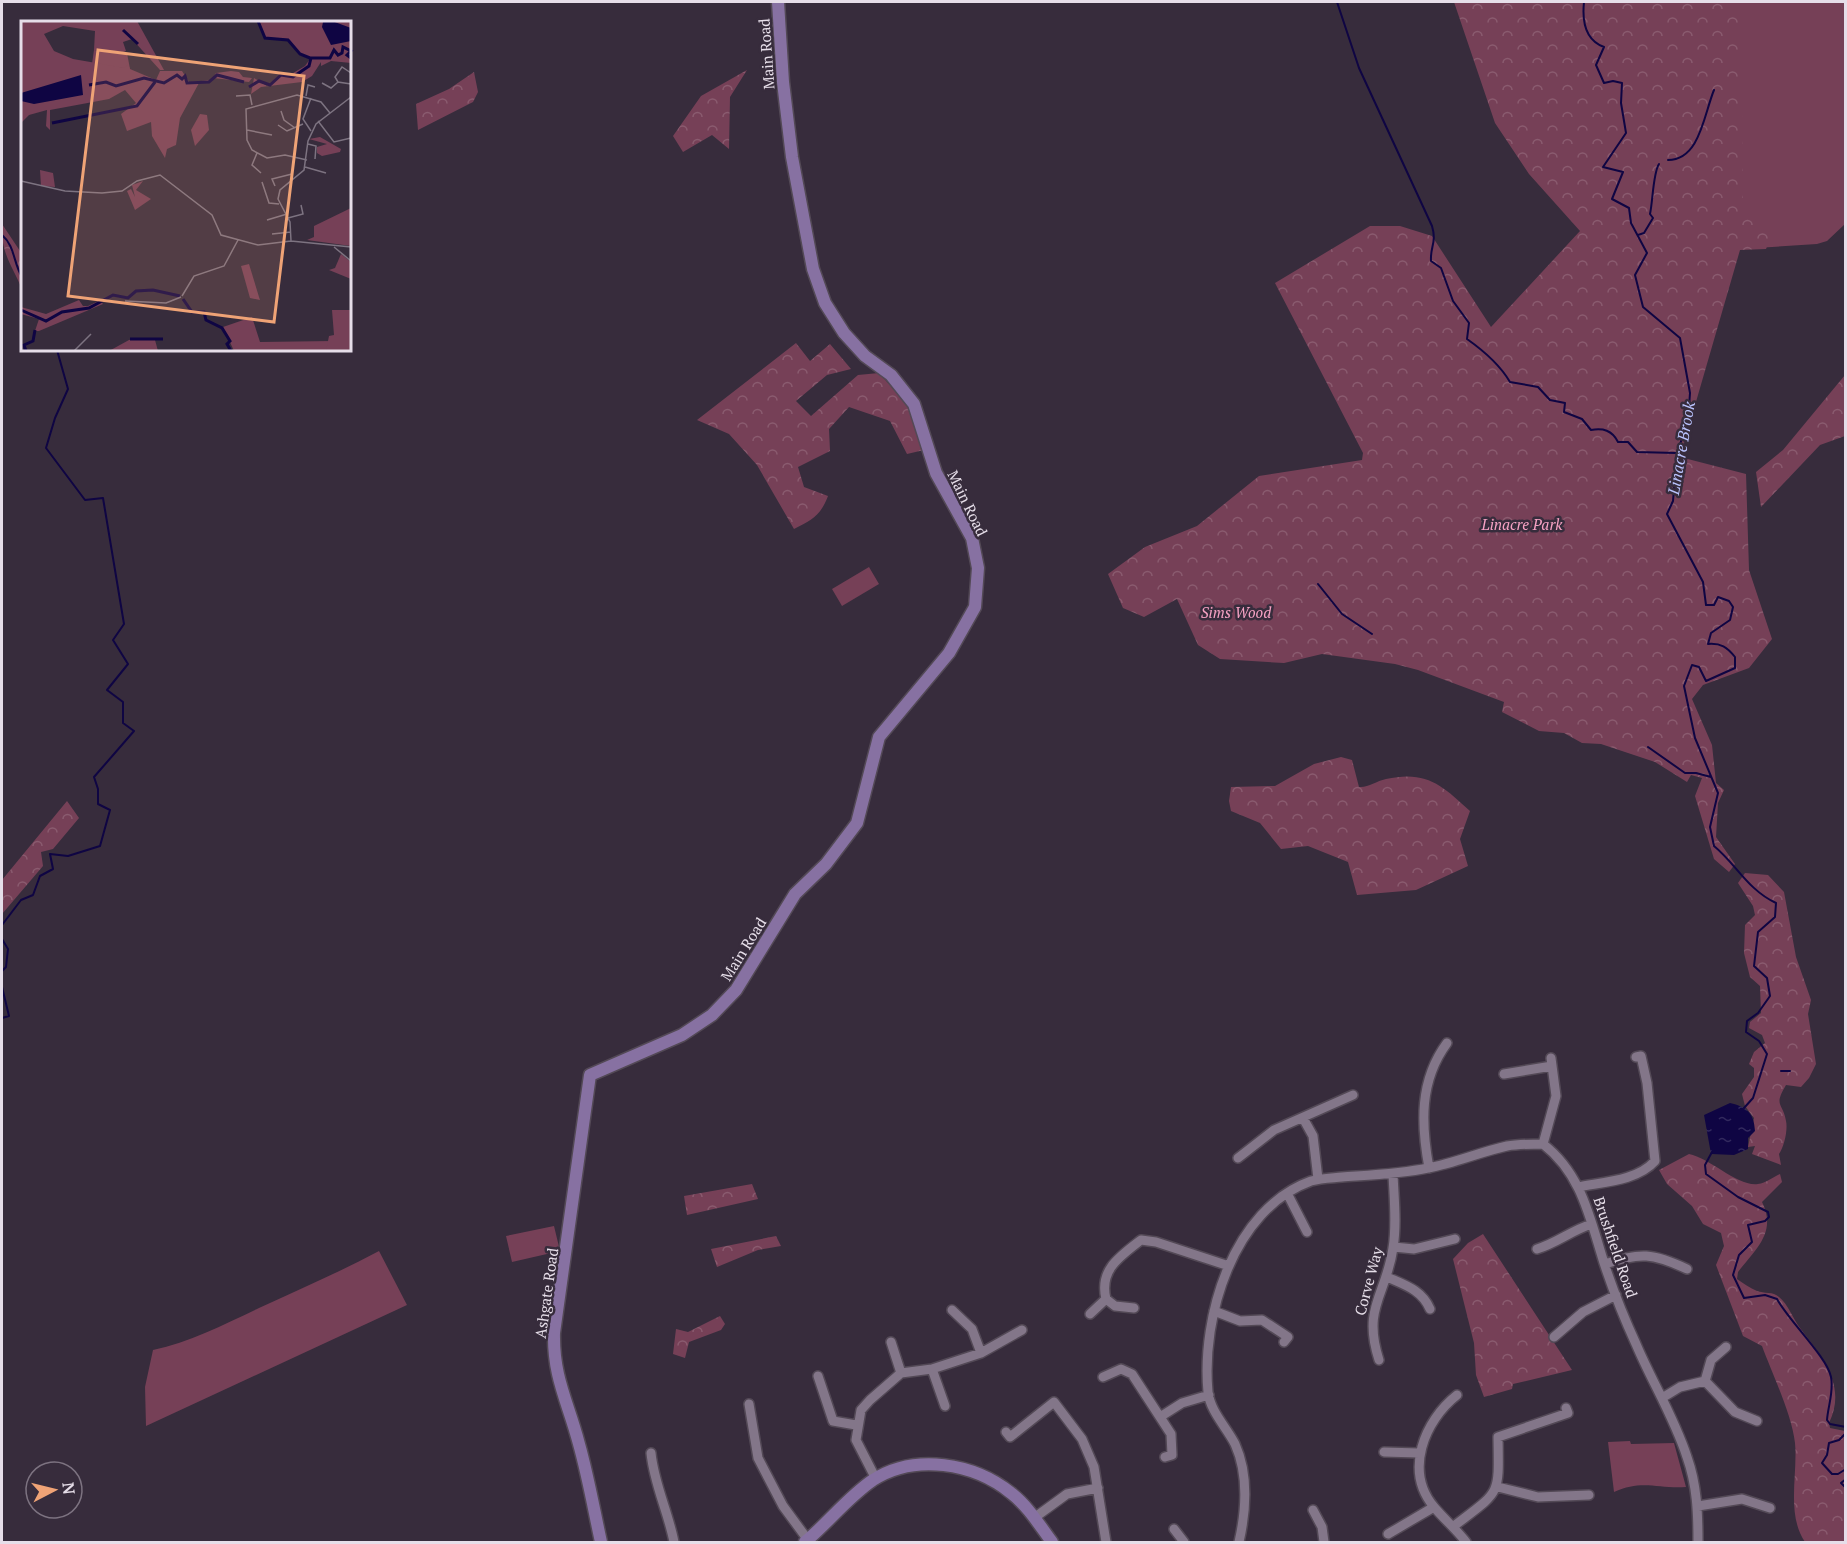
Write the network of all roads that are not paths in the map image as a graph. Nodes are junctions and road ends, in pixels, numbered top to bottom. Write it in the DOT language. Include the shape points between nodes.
graph roads {
  1 [pos="778,2"];
  2 [pos="1447,1043"];
  3 [pos="1636,1057"];
  4 [pos="619,1061"];
  5 [pos="1504,1074"];
  6 [pos="1353,1095"];
  7 [pos="1303,1118"];
  8 [pos="1543,1144"];
  9 [pos="1238,1158"];
  10 [pos="1429,1168"];
  11 [pos="1393,1174"];
  12 [pos="1318,1179"];
  13 [pos="1578,1186"];
  14 [pos="1287,1193"];
  15 [pos="1592,1224"];
  16 [pos="1306,1232"];
  17 [pos="1455,1239"];
  18 [pos="1394,1247"];
  19 [pos="1537,1249"];
  20 [pos="1605,1264"];
  21 [pos="1229,1266"];
  22 [pos="1687,1269"];
  23 [pos="1387,1277"];
  24 [pos="1616,1295"];
  25 [pos="1106,1299"];
  26 [pos="1134,1308"];
  27 [pos="1430,1309"];
  28 [pos="952,1310"];
  29 [pos="1214,1311"];
  30 [pos="1090,1314"];
  31 [pos="1022,1330"];
  32 [pos="1554,1337"];
  33 [pos="891,1342"];
  34 [pos="1284,1342"];
  35 [pos="1726,1347"];
  36 [pos="981,1353"];
  37 [pos="1379,1360"];
  38 [pos="932,1369"];
  39 [pos="901,1373"];
  40 [pos="818,1376"];
  41 [pos="1103,1377"];
  42 [pos="1705,1381"];
  43 [pos="1209,1395"];
  44 [pos="1456,1395"];
  45 [pos="1662,1398"];
  46 [pos="748,1404"];
  47 [pos="945,1406"];
  48 [pos="1566,1408"];
  49 [pos="1160,1417"];
  50 [pos="1756,1421"];
  51 [pos="856,1425"];
  52 [pos="1006,1432"];
  53 [pos="1384,1452"];
  54 [pos="651,1453"];
  55 [pos="1419,1453"];
  56 [pos="1165,1457"];
  57 [pos="876,1479"];
  58 [pos="1498,1487"];
  59 [pos="1098,1488"];
  60 [pos="1589,1495"];
  61 [pos="1698,1506"];
  62 [pos="1434,1507"];
  63 [pos="1770,1508"];
  64 [pos="1313,1510"];
  65 [pos="1034,1518"];
  66 [pos="1454,1526"];
  67 [pos="1174,1529"];
  68 [pos="1388,1534"];
  69 [pos="807,1541"];
  70 [pos="602,1542"];
  71 [pos="674,1542"];
  72 [pos="1052,1542"];
  73 [pos="1106,1542"];
  74 [pos="1184,1542"];
  75 [pos="1241,1542"];
  76 [pos="1324,1542"];
  77 [pos="1466,1542"];
  78 [pos="1698,1542"];
  1 -- 4 [label="street, Main Road" via="792,157 813,269 825,303 844,333 891,375 914,404 936,473 972,538 978,568 975,607 949,653 879,737 856,823 826,864 795,894 736,990 712,1016 682,1035"];
  2 -- 10 [label="street" via="1431,1070 1422,1112"];
  3 -- 13 [label="street" via="1641,1056 1647,1083 1655,1161 1646,1171 1633,1176"];
  4 -- 70 [label="street, Ashgate Road" via="590,1075 554,1349 554,1365 579,1443"];
  5 -- 8 [label="street" via="1551,1062 1557,1096"];
  6 -- 7 [label="street"];
  7 -- 9 [label="street" via="1274,1130"];
  7 -- 12 [label="street" via="1313,1136"];
  8 -- 10 [label="street" via="1509,1146"];
  8 -- 13 [label="street, Brushfield Road" via="1559,1155"];
  10 -- 11 [label="street"];
  11 -- 12 [label="street"];
  11 -- 18 [label="street, Corve Way"];
  12 -- 14 [label="street"];
  13 -- 15 [label="street, Brushfield Road"];
  14 -- 16 [label="street"];
  14 -- 21 [label="street" via="1252,1224"];
  15 -- 19 [label="street"];
  15 -- 20 [label="street, Brushfield Road"];
  17 -- 18 [label="street" via="1414,1249"];
  18 -- 23 [label="street, Corve Way"];
  20 -- 22 [label="street" via="1632,1254 1663,1257"];
  20 -- 24 [label="street, Brushfield Road"];
  21 -- 25 [label="street" via="1141,1240 1106,1272"];
  21 -- 29 [label="street"];
  23 -- 27 [label="street" via="1425,1298"];
  23 -- 37 [label="street, Corve Way" via="1372,1323"];
  24 -- 32 [label="street" via="1583,1312"];
  24 -- 45 [label="street, Brushfield Road"];
  25 -- 26 [label="street" via="1115,1306"];
  25 -- 30 [label="street"];
  28 -- 36 [label="street" via="972,1329"];
  29 -- 34 [label="street" via="1240,1321 1262,1320 1288,1337"];
  29 -- 43 [label="street" via="1206,1348"];
  31 -- 36 [label="street"];
  33 -- 39 [label="street"];
  35 -- 42 [label="street" via="1711,1360"];
  36 -- 38 [label="street"];
  38 -- 39 [label="street"];
  38 -- 47 [label="street"];
  39 -- 51 [label="street" via="861,1410"];
  40 -- 51 [label="street" via="833,1421"];
  41 -- 49 [label="street" via="1121,1369 1132,1374"];
  42 -- 45 [label="street" via="1680,1387"];
  42 -- 50 [label="street" via="1735,1412"];
  43 -- 49 [label="street" via="1182,1403"];
  43 -- 75 [label="street" via="1244,1472"];
  44 -- 55 [label="street" via="1441,1408"];
  45 -- 61 [label="street, Brushfield Road" via="1687,1456"];
  46 -- 69 [label="street" via="758,1458"];
  48 -- 58 [label="street" via="1568,1413 1498,1437"];
  49 -- 56 [label="street" via="1171,1434 1173,1447 1172,1455"];
  51 -- 57 [label="street" via="855,1440"];
  52 -- 59 [label="street" via="1010,1437 1054,1402 1082,1439"];
  53 -- 55 [label="street"];
  54 -- 71 [label="street" via="653,1476"];
  55 -- 62 [label="street" via="1422,1481"];
  57 -- 65 [label="street" via="918,1466 944,1464 981,1473 1012,1493"];
  57 -- 69 [label="street"];
  58 -- 60 [label="street" via="1538,1497"];
  58 -- 66 [label="street"];
  59 -- 65 [label="street" via="1067,1494"];
  59 -- 73 [label="street"];
  61 -- 63 [label="street" via="1742,1499"];
  61 -- 78 [label="street, Brushfield Road"];
  62 -- 66 [label="street"];
  62 -- 68 [label="street"];
  64 -- 76 [label="street"];
  65 -- 72 [label="street"];
  66 -- 77 [label="street"];
  67 -- 74 [label="street"];
}
